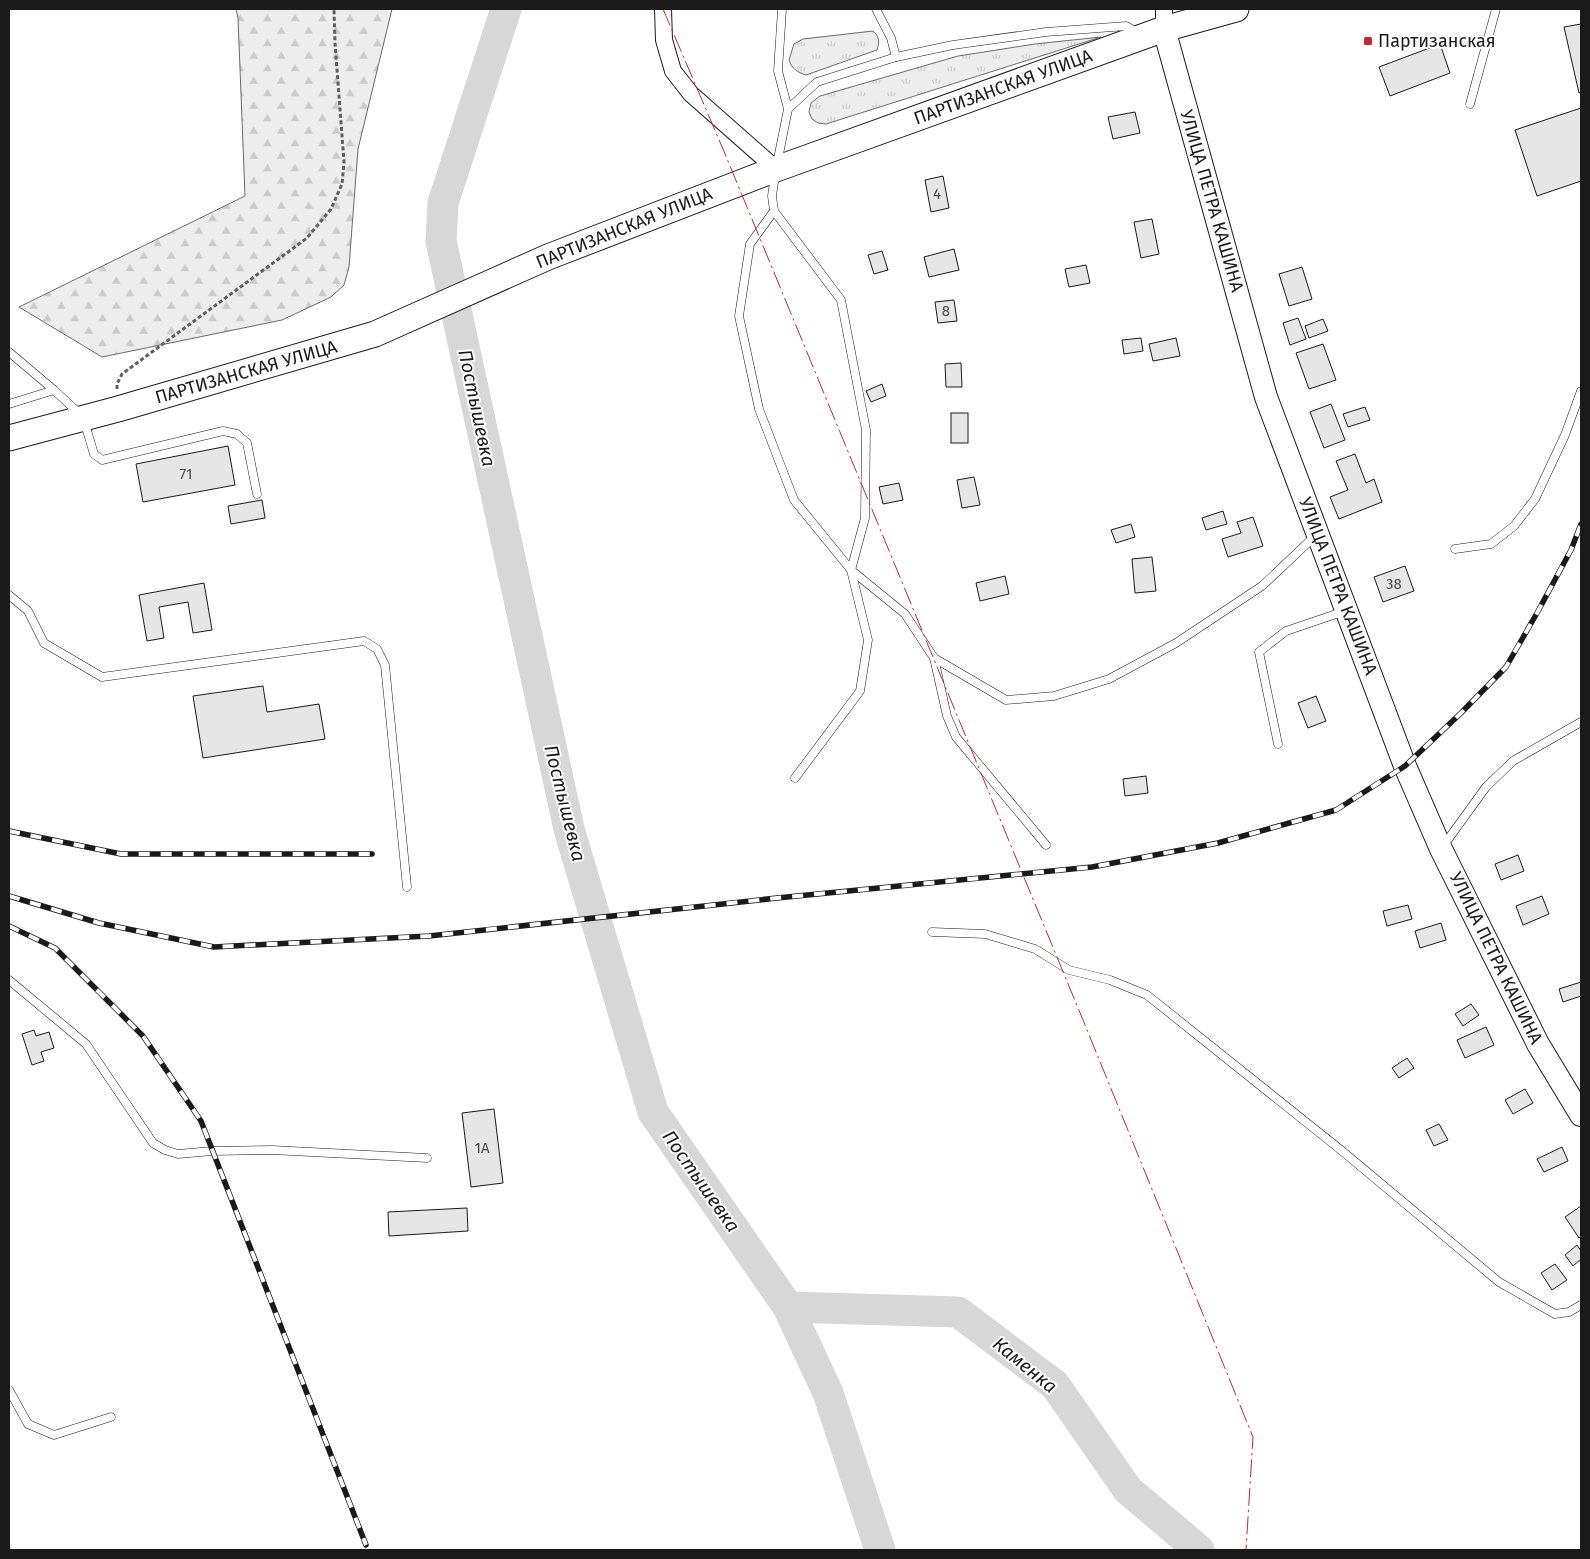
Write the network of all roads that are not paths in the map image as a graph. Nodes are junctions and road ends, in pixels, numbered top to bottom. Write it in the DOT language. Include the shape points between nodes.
graph roads {
  1 [pos="663,9"];
  2 [pos="782,9"];
  3 [pos="876,9"];
  4 [pos="1236,9"];
  5 [pos="1496,9"];
  6 [pos="1158,25"];
  7 [pos="896,57"];
  8 [pos="1470,104"];
  9 [pos="788,110"];
  10 [pos="776,169"];
  11 [pos="774,211"];
  12 [pos="9,352"];
  13 [pos="54,390"];
  14 [pos="1581,391"];
  15 [pos="9,404"];
  16 [pos="84,417"];
  17 [pos="9,438"];
  18 [pos="257,494"];
  19 [pos="1318,533"];
  20 [pos="1455,549"];
  21 [pos="851,570"];
  22 [pos="9,595"];
  23 [pos="1347,610"];
  24 [pos="934,658"];
  25 [pos="1581,722"];
  26 [pos="1278,744"];
  27 [pos="795,778"];
  28 [pos="1046,845"];
  29 [pos="1442,849"];
  30 [pos="407,887"];
  31 [pos="932,932"];
  32 [pos="9,980"];
  33 [pos="1581,1115"];
  34 [pos="427,1158"];
  35 [pos="1581,1305"];
  36 [pos="9,1390"];
  37 [pos="111,1417"];
  1 -- 10 [label="street" via="664,40 673,71 691,94"];
  2 -- 9 [label="lane" via="778,71"];
  3 -- 7 [label="lane" via="891,38"];
  4 -- 6 [label="main road, ПАРТИЗАНСКАЯ УЛИЦА"];
  5 -- 8 [label="lane"];
  6 -- 7 [label="lane" via="1046,32"];
  6 -- 10 [label="main road, ПАРТИЗАНСКАЯ УЛИЦА"];
  6 -- 19 [label="main road, УЛИЦА ПЕТРА КАШИНА" via="1266,397"];
  7 -- 9 [label="lane" via="816,82"];
  9 -- 10 [label="lane"];
  10 -- 11 [label="lane" via="772,196"];
  10 -- 16 [label="main road, ПАРТИЗАНСКАЯ УЛИЦА" via="548,257 375,334"];
  11 -- 21 [label="lane" via="840,300 866,430 865,518"];
  11 -- 21 [label="lane" via="750,244 739,316 758,409 794,500"];
  12 -- 13 [label="lane"];
  13 -- 15 [label="lane"];
  13 -- 16 [label="lane"];
  14 -- 20 [label="lane" via="1565,435 1535,499 1514,526 1490,544"];
  16 -- 17 [label="main road, ПАРТИЗАНСКАЯ УЛИЦА"];
  16 -- 18 [label="lane" via="94,454 102,460 223,431 237,434 247,442"];
  19 -- 23 [label="main road, УЛИЦА ПЕТРА КАШИНА"];
  19 -- 24 [label="lane" via="1262,586 1176,643 1109,679 1054,696 1006,700"];
  21 -- 24 [label="lane" via="905,614"];
  21 -- 27 [label="lane" via="868,640 860,691"];
  22 -- 30 [label="lane" via="28,611 44,643 102,677 364,641 377,649 385,665"];
  23 -- 26 [label="lane" via="1286,631 1259,652"];
  23 -- 29 [label="main road, УЛИЦА ПЕТРА КАШИНА" via="1405,766"];
  24 -- 28 [label="lane" via="947,716 956,737"];
  25 -- 29 [label="lane" via="1513,761 1486,786"];
  29 -- 33 [label="main road, УЛИЦА ПЕТРА КАШИНА" via="1538,1044"];
  31 -- 35 [label="lane" via="985,934 1035,950 1069,970 1110,980 1147,995 1499,1282 1555,1314 1569,1312"];
  32 -- 34 [label="lane" via="86,1044 153,1143 165,1150 178,1154 272,1150"];
  36 -- 37 [label="lane" via="28,1424 54,1435"];
}
